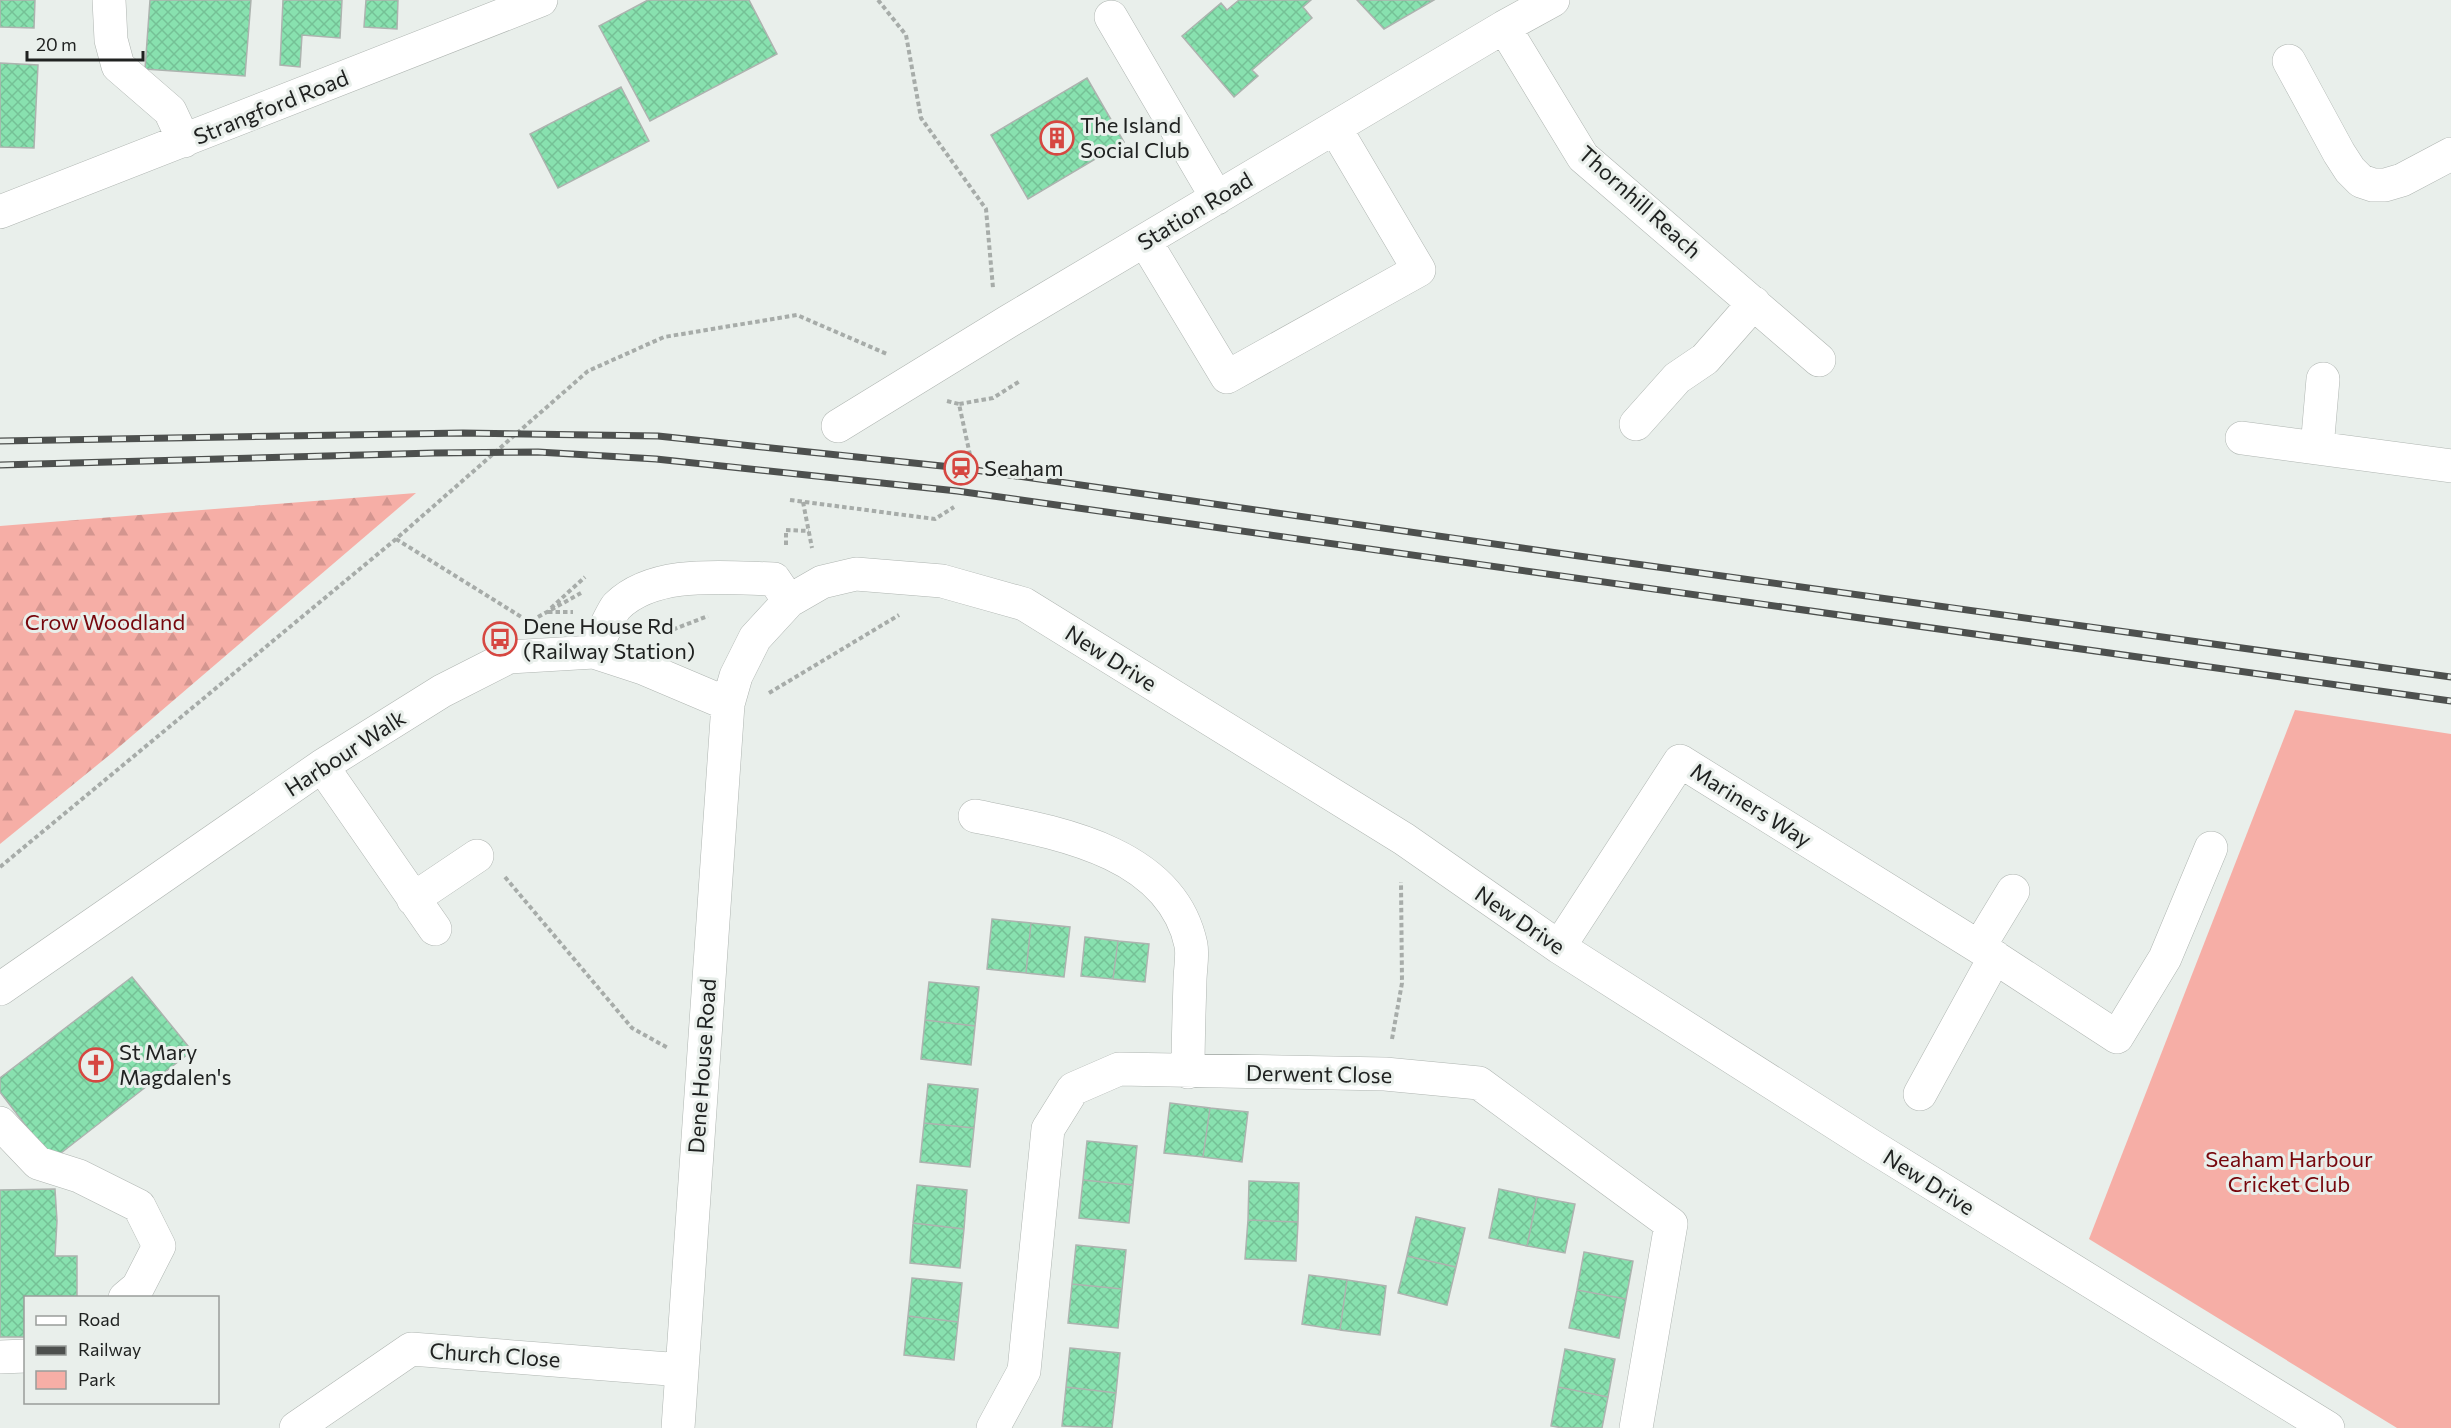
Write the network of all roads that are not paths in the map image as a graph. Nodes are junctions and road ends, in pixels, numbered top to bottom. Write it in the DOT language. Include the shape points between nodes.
graph roads {
  1 [pos="109,0"];
  2 [pos="541,0"];
  3 [pos="1553,0"];
  4 [pos="471,13"];
  5 [pos="1111,16"];
  6 [pos="1504,27"];
  7 [pos="2289,61"];
  8 [pos="1335,128"];
  9 [pos="184,141"];
  10 [pos="2451,154"];
  11 [pos="1217,198"];
  12 [pos="0,212"];
  13 [pos="1145,241"];
  14 [pos="1754,303"];
  15 [pos="1819,360"];
  16 [pos="2323,378"];
  17 [pos="1636,424"];
  18 [pos="838,426"];
  19 [pos="2242,438"];
  20 [pos="2317,448"];
  21 [pos="2451,466"];
  22 [pos="789,601"];
  23 [pos="594,652"];
  24 [pos="728,705"];
  25 [pos="322,766"];
  26 [pos="975,816"];
  27 [pos="2211,848"];
  28 [pos="477,856"];
  29 [pos="2013,891"];
  30 [pos="413,899"];
  31 [pos="435,929"];
  32 [pos="1558,946"];
  33 [pos="1987,952"];
  34 [pos="0,989"];
  35 [pos="1188,1072"];
  36 [pos="1920,1094"];
  37 [pos="0,1123"];
  38 [pos="127,1296"];
  39 [pos="24,1356"];
  40 [pos="0,1357"];
  41 [pos="682,1370"];
  42 [pos="296,1428"];
  43 [pos="678,1428"];
  44 [pos="993,1428"];
  45 [pos="1636,1428"];
  46 [pos="2328,1428"];
  1 -- 9 [label="street" via="117,66 170,111"];
  2 -- 4 [label="street, Strangford Road"];
  3 -- 6 [label="street, Station Road"];
  4 -- 9 [label="street, Strangford Road"];
  5 -- 11 [label="street"];
  6 -- 8 [label="street, Station Road"];
  6 -- 14 [label="street, Thornhill Reach" via="1583,157"];
  7 -- 10 [label="street" via="2339,153 2361,181 2385,185 2402,180"];
  8 -- 11 [label="street, Station Road"];
  8 -- 13 [label="street" via="1419,270 1227,377"];
  9 -- 12 [label="street, Strangford Road"];
  11 -- 13 [label="street, Station Road"];
  13 -- 18 [label="street, Station Road"];
  14 -- 15 [label="street, Thornhill Reach"];
  14 -- 17 [label="street" via="1705,359 1677,378"];
  16 -- 20 [label="street"];
  19 -- 20 [label="street"];
  20 -- 21 [label="street"];
  22 -- 23 [label="street" via="774,579 691,577 652,586 615,607"];
  22 -- 24 [label="street, New Drive" via="755,638 736,676"];
  22 -- 32 [label="street, New Drive" via="822,582 856,574 942,582 1024,604 1404,839"];
  23 -- 24 [label="street, Harbour Walk" via="643,668"];
  23 -- 25 [label="street, Harbour Walk" via="509,657 442,691"];
  24 -- 41 [label="street, Dene House Road"];
  25 -- 30 [label="street"];
  25 -- 34 [label="street, Harbour Walk"];
  26 -- 35 [label="street" via="1053,832 1127,861 1150,876 1175,903 1191,946"];
  27 -- 33 [label="street, Mariners Way" via="2165,957 2116,1037"];
  28 -- 30 [label="street"];
  29 -- 33 [label="street"];
  30 -- 31 [label="street"];
  32 -- 33 [label="street, Mariners Way" via="1680,761"];
  32 -- 46 [label="street, New Drive" via="1880,1152"];
  33 -- 36 [label="street"];
  35 -- 44 [label="street, Derwent Close" via="1119,1069 1073,1089 1048,1129 1024,1371"];
  35 -- 45 [label="street, Derwent Close" via="1385,1074 1479,1083 1671,1224"];
  37 -- 38 [label="street" via="38,1163 79,1176 139,1206 159,1246 138,1287"];
  39 -- 40 [label="street"];
  41 -- 42 [label="street, Church Close" via="411,1349"];
  41 -- 43 [label="street, Dene House Road"];
}
